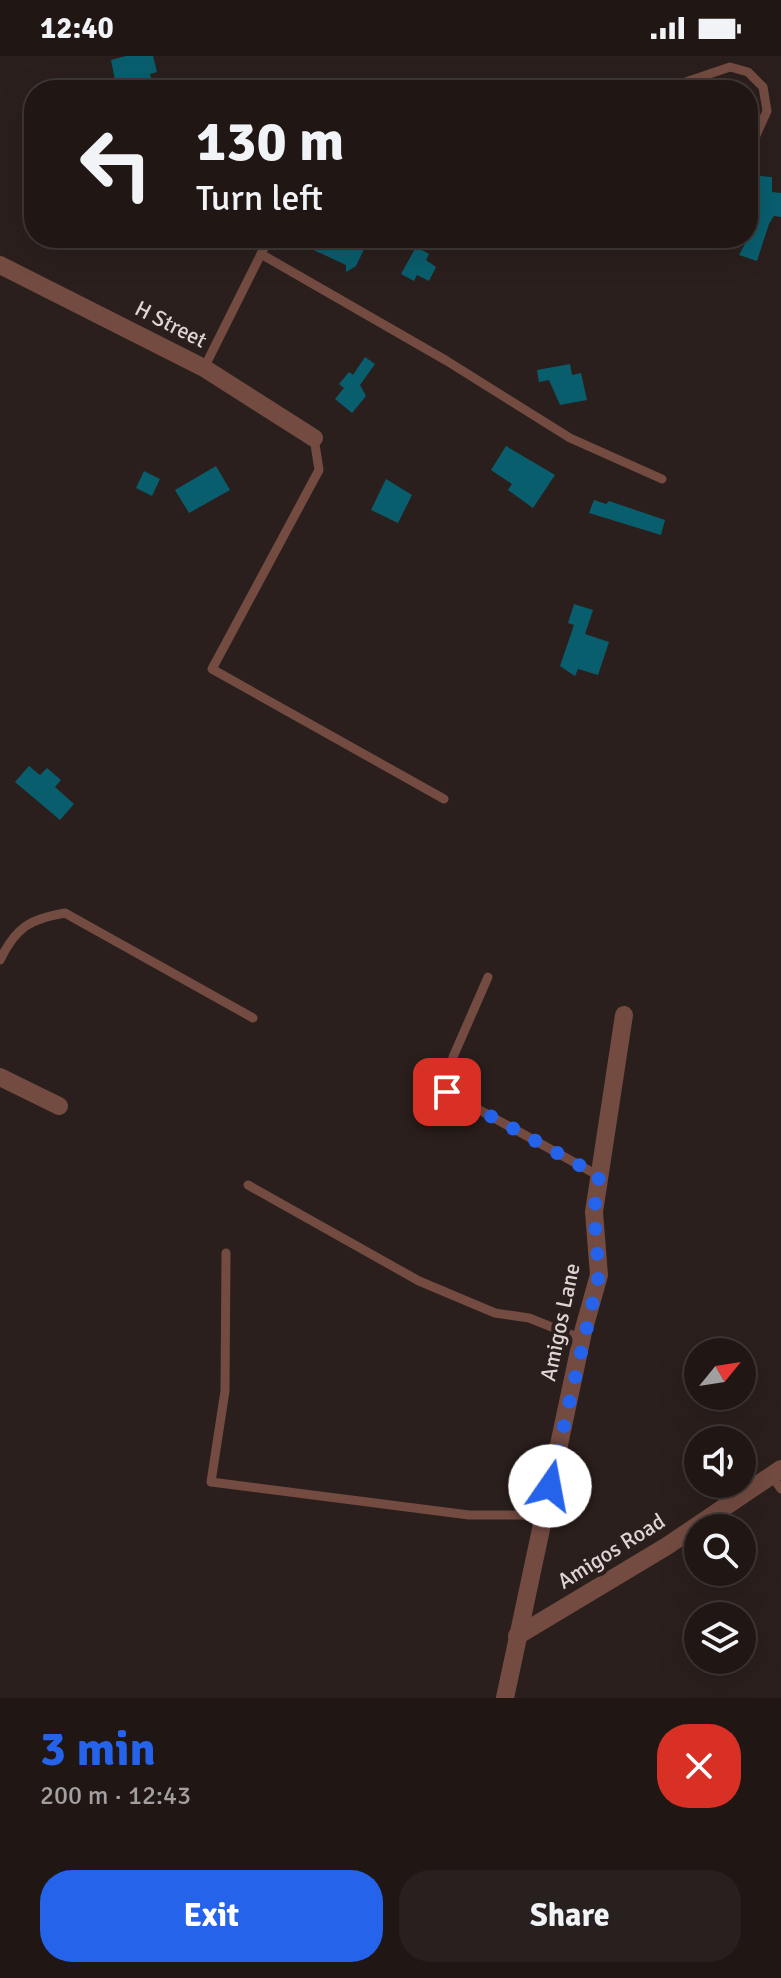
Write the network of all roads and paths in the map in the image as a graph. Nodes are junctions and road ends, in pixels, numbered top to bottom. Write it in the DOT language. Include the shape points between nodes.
graph roads {
  1 [pos="686,80"];
  2 [pos="756,80"];
  3 [pos="758,82"];
  4 [pos="758,131"];
  5 [pos="264,248"];
  6 [pos="261,254"];
  7 [pos="0,265"];
  8 [pos="204,368"];
  9 [pos="314,438"];
  10 [pos="662,479"];
  11 [pos="444,799"];
  12 [pos="0,960"];
  13 [pos="488,977"];
  14 [pos="624,1015"];
  15 [pos="253,1018"];
  16 [pos="0,1077"];
  17 [pos="59,1106"];
  18 [pos="599,1176"];
  19 [pos="248,1185"];
  20 [pos="226,1253"];
  21 [pos="582,1339"];
  22 [pos="778,1478"];
  23 [pos="543,1515"];
  24 [pos="517,1636"];
  25 [pos="505,1698"];
  1 -- 2 [label="lane" via="730,67"];
  3 -- 4 [label="lane" via="767,111"];
  5 -- 6 [label="lane"];
  6 -- 8 [label="lane"];
  6 -- 10 [label="lane" via="570,438"];
  7 -- 8 [label="street, H Street"];
  8 -- 9 [label="street, H Street"];
  9 -- 11 [label="lane" via="319,470 212,669"];
  12 -- 15 [label="lane" via="11,937 37,918 65,913"];
  13 -- 18 [label="lane" via="453,1057 447,1092"];
  14 -- 18 [label="street, Amigos Lane"];
  16 -- 17 [label="street"];
  18 -- 21 [label="street, Amigos Lane" via="594,1212 599,1275"];
  19 -- 21 [label="lane" via="419,1281 495,1313 529,1318"];
  20 -- 23 [label="lane" via="225,1391 211,1482 469,1515"];
  21 -- 23 [label="street, Amigos Lane"];
  22 -- 24 [label="street, Amigos Road"];
  23 -- 24 [label="street, Amigos Lane"];
  24 -- 25 [label="street"];
}
